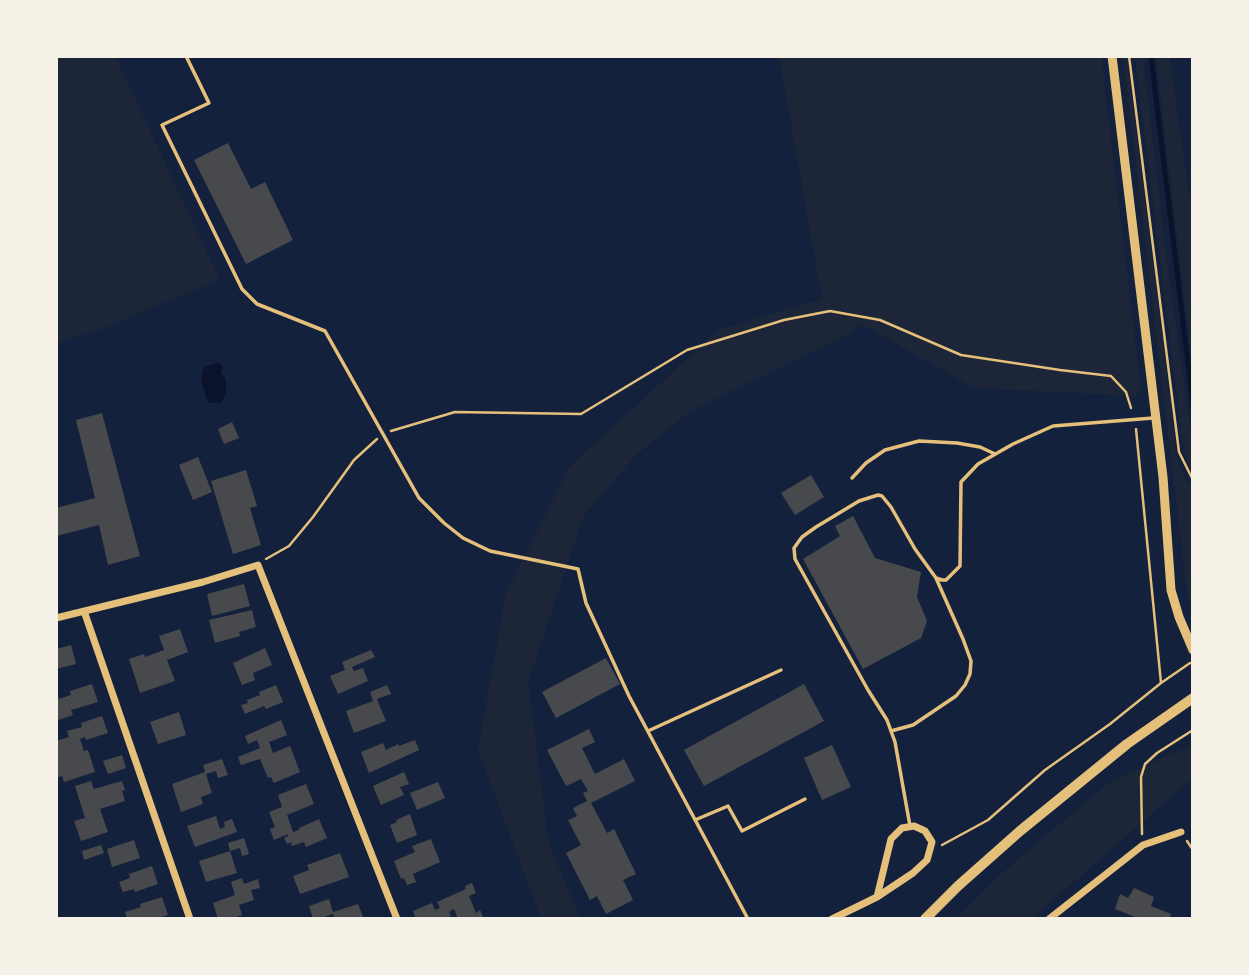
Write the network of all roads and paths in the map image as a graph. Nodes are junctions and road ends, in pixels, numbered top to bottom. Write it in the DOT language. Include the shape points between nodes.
graph roads {
  1 [pos="186,56"];
  2 [pos="1112,56"];
  3 [pos="1129,56"];
  4 [pos="1155,418"];
  5 [pos="1135,420"];
  6 [pos="382,434"];
  7 [pos="995,454"];
  8 [pos="852,478"];
  9 [pos="1193,480"];
  10 [pos="258,565"];
  11 [pos="936,578"];
  12 [pos="84,611"];
  13 [pos="56,618"];
  14 [pos="1193,650"];
  15 [pos="1193,661"];
  16 [pos="781,670"];
  17 [pos="1161,683"];
  18 [pos="1193,698"];
  19 [pos="1193,730"];
  20 [pos="648,731"];
  21 [pos="891,731"];
  22 [pos="805,799"];
  23 [pos="695,820"];
  24 [pos="910,827"];
  25 [pos="1181,832"];
  26 [pos="1143,845"];
  27 [pos="927,860"];
  28 [pos="877,897"];
  29 [pos="190,919"];
  30 [pos="397,919"];
  31 [pos="748,919"];
  32 [pos="832,919"];
  33 [pos="925,919"];
  34 [pos="1049,919"];
  1 -- 6 [label="lane" via="209,103 162,125 242,289 257,304 325,331"];
  2 -- 4 [label="street"];
  3 -- 9 [label="path" via="1179,452"];
  4 -- 5 [label="lane"];
  4 -- 14 [label="street" via="1171,590"];
  5 -- 6 [label="path" via="1126,391 1111,376 961,355 880,320 830,311 687,350 581,414 455,411"];
  5 -- 7 [label="lane" via="1053,426"];
  5 -- 17 [label="path"];
  6 -- 10 [label="path" via="354,460 289,546"];
  6 -- 20 [label="lane" via="419,498 464,538 491,551 578,569 586,603"];
  7 -- 8 [label="lane" via="957,443 919,441 885,450"];
  7 -- 11 [label="lane" via="961,482 960,566 946,580"];
  10 -- 12 [label="street"];
  10 -- 30 [label="street"];
  11 -- 21 [label="lane" via="971,661 970,674 956,696 913,725"];
  11 -- 21 [label="lane" via="891,507 878,495 816,527 794,548 795,559"];
  12 -- 13 [label="street"];
  12 -- 29 [label="street"];
  15 -- 17 [label="path"];
  16 -- 20 [label="lane"];
  17 -- 27 [label="path" via="1045,770 988,820 940,846"];
  18 -- 33 [label="main road" via="1127,744 1031,822"];
  19 -- 26 [label="path" via="1145,764 1141,777"];
  20 -- 23 [label="lane"];
  21 -- 24 [label="lane"];
  22 -- 23 [label="lane" via="742,831 728,806"];
  23 -- 31 [label="lane"];
  24 -- 27 [label="street" via="925,831 932,842"];
  24 -- 28 [label="street" via="891,839"];
  25 -- 26 [label="street"];
  26 -- 34 [label="street"];
  27 -- 28 [label="street"];
  28 -- 32 [label="street"];
}
